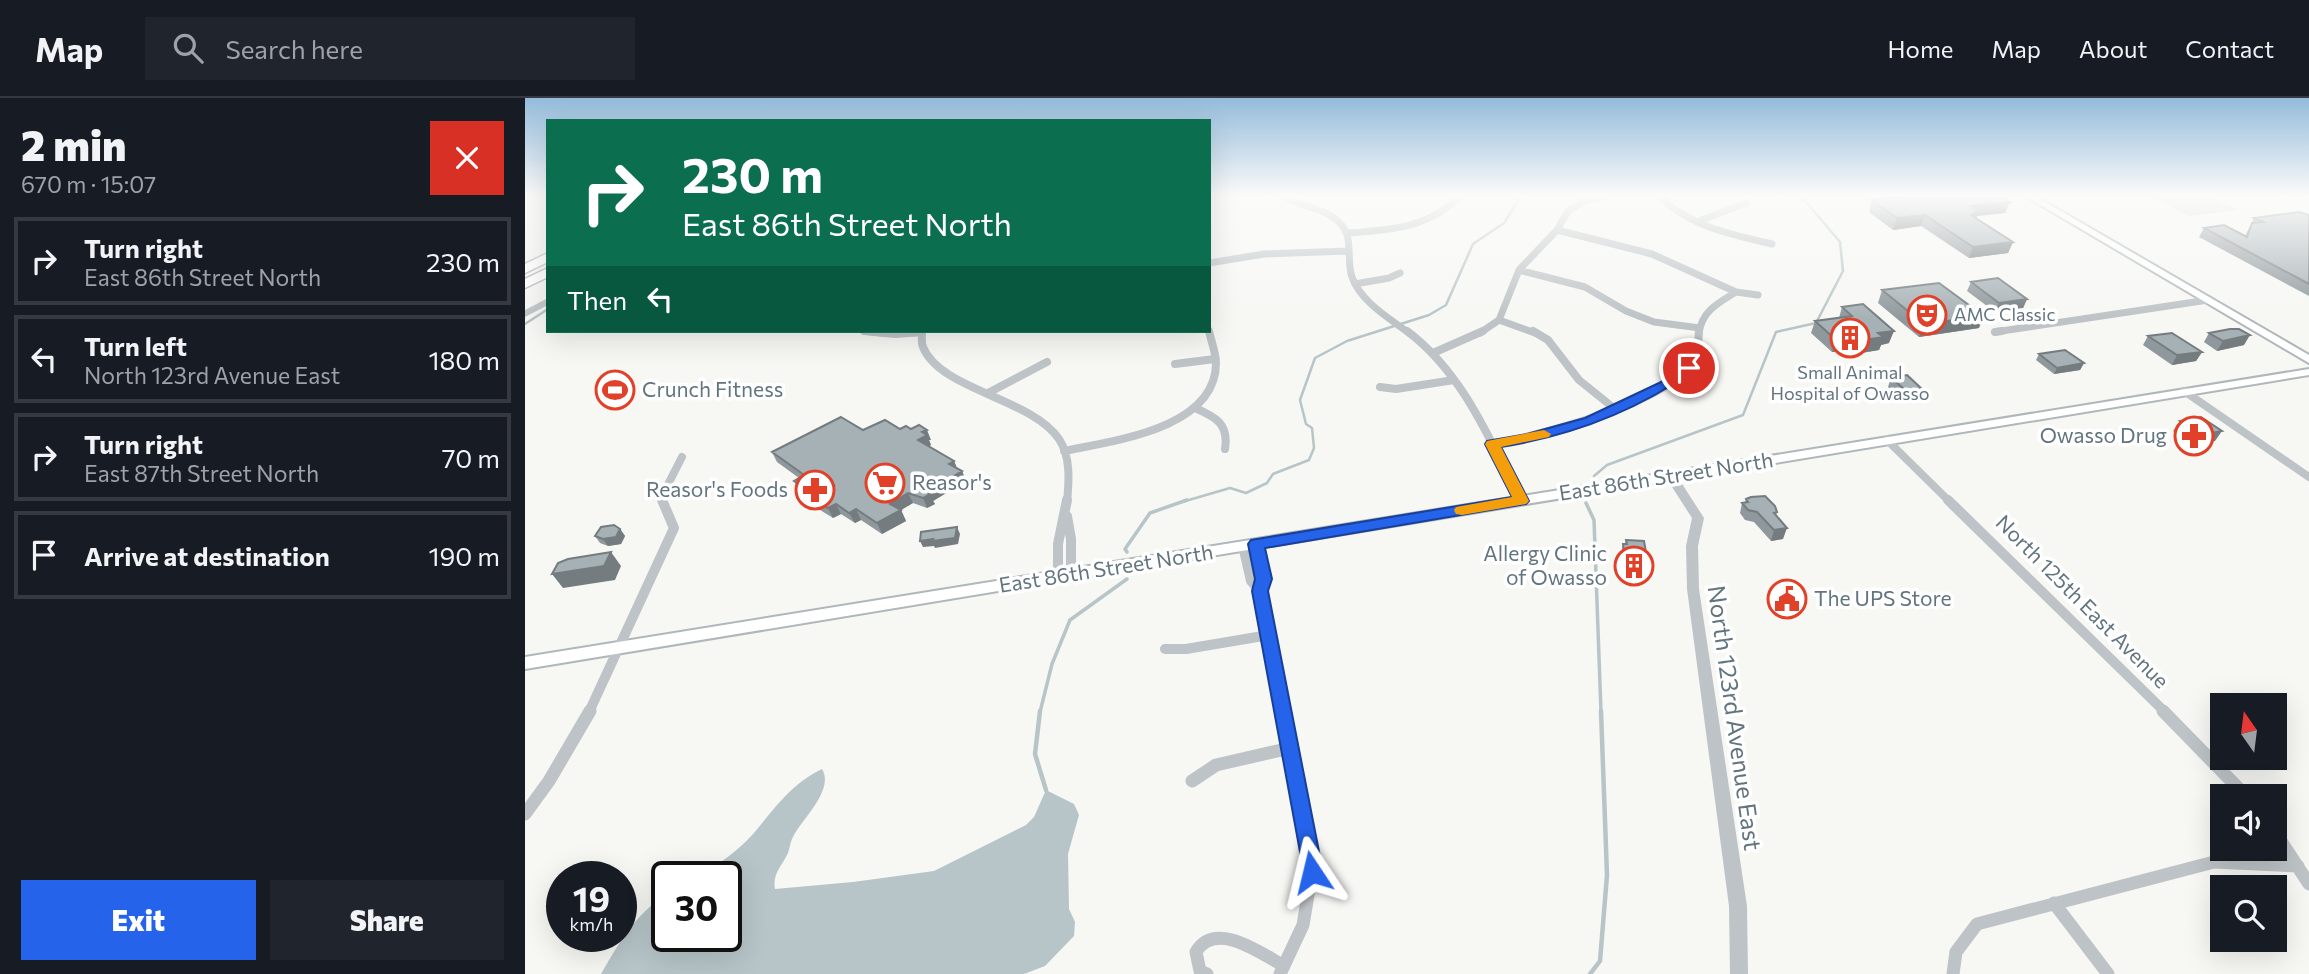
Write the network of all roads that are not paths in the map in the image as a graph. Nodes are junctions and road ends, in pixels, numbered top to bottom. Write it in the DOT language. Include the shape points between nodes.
graph roads {
  1 [pos="1347,237"];
  2 [pos="1549,237"];
  3 [pos="1584,237"];
  4 [pos="1743,237"];
  5 [pos="2099,237"];
  6 [pos="1772,244"];
  7 [pos="1348,251"];
  8 [pos="546,258"];
  9 [pos="1211,263"];
  10 [pos="525,268"];
  11 [pos="1519,270"];
  12 [pos="546,273"];
  13 [pos="1400,273"];
  14 [pos="525,284"];
  15 [pos="1355,284"];
  16 [pos="1735,292"];
  17 [pos="1758,295"];
  18 [pos="2208,300"];
  19 [pos="546,302"];
  20 [pos="525,314"];
  21 [pos="1499,320"];
  22 [pos="1700,328"];
  23 [pos="1996,332"];
  24 [pos="885,333"];
  25 [pos="904,333"];
  26 [pos="922,333"];
  27 [pos="1209,333"];
  28 [pos="1433,353"];
  29 [pos="1215,359"];
  30 [pos="2309,360"];
  31 [pos="1047,362"];
  32 [pos="1175,364"];
  33 [pos="2309,372"];
  34 [pos="1454,380"];
  35 [pos="1380,387"];
  36 [pos="2184,391"];
  37 [pos="988,393"];
  38 [pos="1195,408"];
  39 [pos="1615,410"];
  40 [pos="1887,440"];
  41 [pos="1492,444"];
  42 [pos="1225,449"];
  43 [pos="1064,451"];
  44 [pos="682,457"];
  45 [pos="1671,476"];
  46 [pos="2309,477"];
  47 [pos="1521,501"];
  48 [pos="1250,545"];
  49 [pos="1064,576"];
  50 [pos="1269,635"];
  51 [pos="622,647"];
  52 [pos="1165,649"];
  53 [pos="525,663"];
  54 [pos="1290,748"];
  55 [pos="1192,781"];
  56 [pos="2235,784"];
  57 [pos="525,814"];
  58 [pos="2287,850"];
  59 [pos="2298,866"];
  60 [pos="2309,884"];
  61 [pos="2054,903"];
  62 [pos="1282,970"];
  63 [pos="1206,974"];
  64 [pos="1739,974"];
  65 [pos="1953,974"];
  66 [pos="2108,974"];
  1 -- 7 [label="street"];
  2 -- 11 [label="street"];
  3 -- 16 [label="street" via="1652,254"];
  4 -- 6 [label="street"];
  5 -- 18 [label="main road"];
  7 -- 9 [label="street" via="1264,254"];
  7 -- 15 [label="street"];
  8 -- 10 [label="highway"];
  11 -- 21 [label="street"];
  11 -- 22 [label="street" via="1585,286 1646,319"];
  12 -- 14 [label="highway"];
  13 -- 15 [label="street"];
  15 -- 28 [label="street"];
  16 -- 17 [label="street"];
  16 -- 22 [label="street" via="1710,310"];
  18 -- 23 [label="street"];
  18 -- 30 [label="main road"];
  19 -- 20 [label="street"];
  21 -- 28 [label="street" via="1474,338"];
  21 -- 39 [label="street" via="1548,340 1579,380"];
  22 -- 39 [label="street" via="1700,349 1689,368"];
  24 -- 25 [label="street"];
  26 -- 37 [label="street" via="928,358"];
  27 -- 29 [label="street"];
  28 -- 34 [label="street"];
  29 -- 32 [label="street"];
  29 -- 38 [label="street" via="1212,389"];
  31 -- 37 [label="street"];
  33 -- 36 [label="main road, East 86th Street North"];
  34 -- 35 [label="street" via="1397,389"];
  34 -- 41 [label="street"];
  36 -- 40 [label="main road, East 86th Street North"];
  36 -- 46 [label="street"];
  37 -- 43 [label="street" via="1044,424"];
  38 -- 42 [label="street" via="1226,428"];
  38 -- 43 [label="street" via="1156,429"];
  39 -- 41 [label="street" via="1568,428"];
  40 -- 45 [label="main road, East 86th Street North"];
  40 -- 56 [label="street, North 125th East Avenue"];
  41 -- 47 [label="street"];
  43 -- 49 [label="street" via="1066,512 1058,542"];
  44 -- 51 [label="street" via="661,498 674,528"];
  45 -- 47 [label="main road, East 86th Street North"];
  45 -- 64 [label="street, North 123rd Avenue East" via="1697,518 1693,590 1738,905"];
  47 -- 48 [label="main road, East 86th Street North"];
  48 -- 49 [label="main road, East 86th Street North"];
  48 -- 50 [label="street" via="1251,581 1260,591"];
  49 -- 51 [label="main road, East 86th Street North"];
  50 -- 52 [label="street"];
  50 -- 54 [label="street"];
  51 -- 53 [label="main road, East 86th Street North"];
  51 -- 57 [label="street" via="570,749"];
  54 -- 55 [label="street" via="1216,765"];
  54 -- 62 [label="street" via="1312,872 1308,915"];
  58 -- 59 [label="street"];
  59 -- 60 [label="street"];
  59 -- 61 [label="street" via="2214,862"];
  61 -- 65 [label="street" via="1977,923 1959,942"];
  61 -- 66 [label="street"];
  62 -- 63 [label="street" via="1222,935 1197,950 1195,960"];
}
